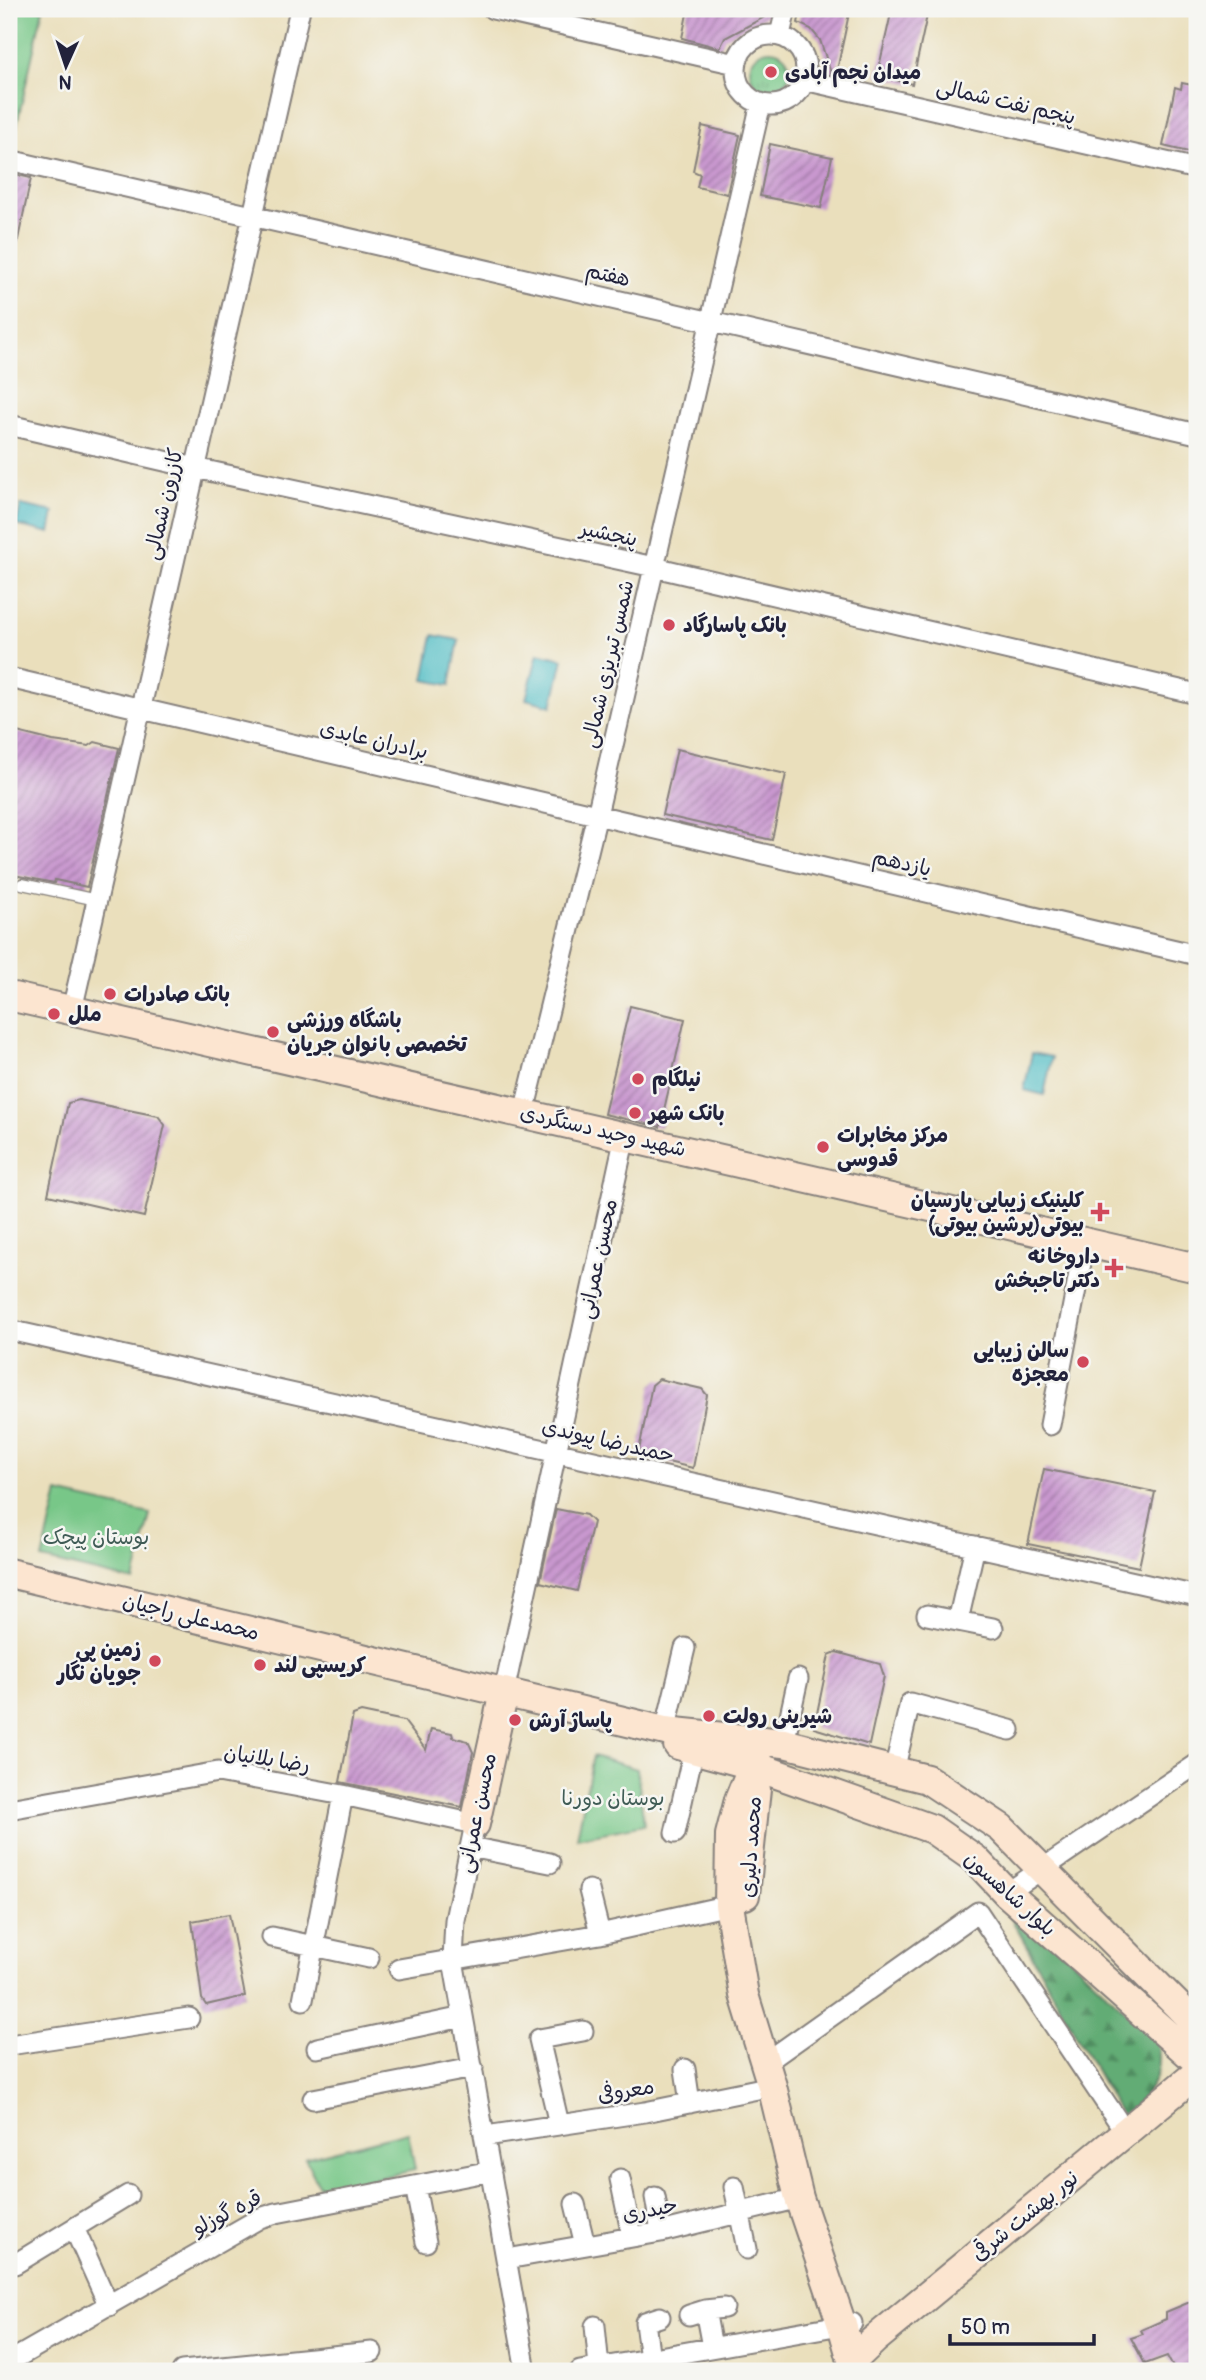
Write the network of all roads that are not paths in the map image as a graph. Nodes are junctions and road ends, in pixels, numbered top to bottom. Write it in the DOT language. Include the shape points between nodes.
graph roads {
  1 [pos="300,9"];
  2 [pos="493,9"];
  3 [pos="786,9"];
  4 [pos="780,36"];
  5 [pos="736,64"];
  6 [pos="804,80"];
  7 [pos="761,103"];
  8 [pos="9,160"];
  9 [pos="1197,169"];
  10 [pos="253,217"];
  11 [pos="710,322"];
  12 [pos="9,425"];
  13 [pos="1197,434"];
  14 [pos="195,468"];
  15 [pos="654,567"];
  16 [pos="9,678"];
  17 [pos="1197,694"];
  18 [pos="141,709"];
  19 [pos="597,815"];
  20 [pos="22,884"];
  21 [pos="97,901"];
  22 [pos="1197,955"];
  23 [pos="9,996"];
  24 [pos="72,1010"];
  25 [pos="524,1112"];
  26 [pos="625,1136"];
  27 [pos="1085,1242"];
  28 [pos="1197,1268"];
  29 [pos="9,1330"];
  30 [pos="1050,1424"];
  31 [pos="556,1453"];
  32 [pos="975,1546"];
  33 [pos="9,1573"];
  34 [pos="9,1586"];
  35 [pos="1197,1596"];
  36 [pos="927,1615"];
  37 [pos="958,1621"];
  38 [pos="993,1628"];
  39 [pos="685,1648"];
  40 [pos="798,1679"];
  41 [pos="502,1699"];
  42 [pos="1010,1730"];
  43 [pos="665,1731"];
  44 [pos="694,1748"];
  45 [pos="766,1750"];
  46 [pos="1197,1764"];
  47 [pos="894,1771"];
  48 [pos="343,1795"];
  49 [pos="9,1809"];
  50 [pos="675,1833"];
  51 [pos="472,1836"];
  52 [pos="550,1863"];
  53 [pos="1043,1868"];
  54 [pos="589,1890"];
  55 [pos="1007,1893"];
  56 [pos="729,1905"];
  57 [pos="600,1934"];
  58 [pos="272,1937"];
  59 [pos="313,1947"];
  60 [pos="369,1958"];
  61 [pos="453,1960"];
  62 [pos="399,1969"];
  63 [pos="303,2000"];
  64 [pos="463,2017"];
  65 [pos="189,2018"];
  66 [pos="1197,2025"];
  67 [pos="583,2031"];
  68 [pos="9,2045"];
  69 [pos="317,2048"];
  70 [pos="1197,2061"];
  71 [pos="473,2068"];
  72 [pos="685,2068"];
  73 [pos="771,2068"];
  74 [pos="1197,2073"];
  75 [pos="313,2099"];
  76 [pos="690,2103"];
  77 [pos="559,2124"];
  78 [pos="1126,2133"];
  79 [pos="486,2136"];
  80 [pos="491,2171"];
  81 [pos="620,2179"];
  82 [pos="415,2186"];
  83 [pos="734,2187"];
  84 [pos="128,2195"];
  85 [pos="655,2197"];
  86 [pos="799,2198"];
  87 [pos="575,2204"];
  88 [pos="740,2213"];
  89 [pos="74,2228"];
  90 [pos="661,2232"];
  91 [pos="632,2236"];
  92 [pos="426,2242"];
  93 [pos="585,2245"];
  94 [pos="747,2249"];
  95 [pos="507,2259"];
  96 [pos="15,2264"];
  97 [pos="109,2306"];
  98 [pos="706,2311"];
  99 [pos="660,2317"];
  100 [pos="847,2324"];
  101 [pos="595,2326"];
  102 [pos="712,2347"];
  103 [pos="372,2352"];
  104 [pos="650,2359"];
  105 [pos="9,2362"];
  106 [pos="858,2364"];
  107 [pos="599,2367"];
  108 [pos="182,2371"];
  109 [pos="526,2371"];
  110 [pos="580,2371"];
  1 -- 10 [label="street, کازرون شمالی"];
  2 -- 5 [label="street"];
  3 -- 4 [label="street"];
  4 -- 5 [label="street" via="757,37 747,44"];
  4 -- 6 [label="street" via="790,40 804,58"];
  5 -- 7 [label="street" via="744,92"];
  6 -- 7 [label="street" via="792,97 771,105"];
  6 -- 9 [label="street, پنجم نفت شمالی"];
  7 -- 11 [label="street, شمس تبریزی شمالی"];
  8 -- 10 [label="street, هفتم"];
  10 -- 11 [label="street, هفتم"];
  10 -- 14 [label="street, کازرون شمالی"];
  11 -- 13 [label="street, هفتم"];
  11 -- 15 [label="street, شمس تبریزی شمالی"];
  12 -- 14 [label="street, پنجشیر"];
  14 -- 15 [label="street, پنجشیر"];
  14 -- 18 [label="street, کازرون شمالی"];
  15 -- 17 [label="street, پنجشیر"];
  15 -- 19 [label="street, شمس تبریزی شمالی"];
  16 -- 18 [label="street, برادران عابدی"];
  18 -- 19 [label="street, برادران عابدی"];
  18 -- 21 [label="street, کازرون شمالی"];
  19 -- 22 [label="street, یازدهم"];
  19 -- 25 [label="street, شمس تبریزی شمالی"];
  20 -- 21 [label="lane"];
  21 -- 24 [label="street, کازرون شمالی"];
  23 -- 24 [label="main road, شهید وحید دستگردی"];
  24 -- 25 [label="main road, شهید وحید دستگردی"];
  25 -- 26 [label="main road, شهید وحید دستگردی"];
  26 -- 27 [label="main road, شهید وحید دستگردی"];
  26 -- 31 [label="street, محسن عمرانی"];
  27 -- 28 [label="main road, شهید وحید دستگردی"];
  27 -- 30 [label="street"];
  29 -- 31 [label="street, حمیدرضا پیوندی"];
  31 -- 32 [label="street, حمیدرضا پیوندی"];
  31 -- 41 [label="street, محسن عمرانی"];
  32 -- 35 [label="street, حمیدرضا پیوندی"];
  32 -- 37 [label="street"];
  33 -- 41 [label="main road, محمدعلی راجیان"];
  34 -- 41 [label="main road, محمدعلی راجیان"];
  36 -- 37 [label="street"];
  37 -- 38 [label="street"];
  39 -- 43 [label="street"];
  40 -- 45 [label="street"];
  41 -- 43 [label="main road, محمدعلی راجیان"];
  41 -- 44 [label="main road, محمدعلی راجیان"];
  41 -- 51 [label="main road, محسن عمرانی"];
  42 -- 47 [label="street" via="910,1703"];
  43 -- 45 [label="main road, محمدعلی راجیان"];
  44 -- 45 [label="main road, محمدعلی راجیان"];
  44 -- 50 [label="street"];
  45 -- 47 [label="main road, بلوار شاهسون"];
  45 -- 55 [label="main road, بلوار شاهسون" via="932,1829 975,1859"];
  45 -- 56 [label="main road, محمد دلیری" via="730,1835"];
  45 -- 73 [label="main road, محمد دلیری" via="745,1898"];
  46 -- 53 [label="street"];
  47 -- 53 [label="main road, بلوار شاهسون" via="927,1779 1001,1828"];
  48 -- 49 [label="street, رضا بلانیان" via="218,1772"];
  48 -- 51 [label="street, رضا بلانیان"];
  48 -- 59 [label="street"];
  51 -- 52 [label="street, رضا بلانیان"];
  51 -- 61 [label="street, محسن عمرانی" via="455,1920"];
  53 -- 55 [label="street"];
  53 -- 66 [label="main road, بلوار شاهسون"];
  54 -- 57 [label="street"];
  55 -- 70 [label="main road, بلوار شاهسون"];
  56 -- 57 [label="street"];
  56 -- 73 [label="main road, محمد دلیری" via="744,1995"];
  57 -- 61 [label="street"];
  58 -- 59 [label="street"];
  59 -- 60 [label="street"];
  59 -- 63 [label="street"];
  61 -- 62 [label="street"];
  61 -- 64 [label="street, محسن عمرانی"];
  64 -- 69 [label="street"];
  64 -- 71 [label="street, محسن عمرانی"];
  65 -- 68 [label="street"];
  67 -- 77 [label="street" via="539,2039"];
  71 -- 75 [label="street"];
  71 -- 79 [label="street, محسن عمرانی"];
  72 -- 76 [label="street"];
  73 -- 76 [label="street, معروفی"];
  73 -- 78 [label="street" via="978,1912"];
  73 -- 86 [label="main road, محمد دلیری"];
  73 -- 100 [label="main road, محمد دلیری"];
  74 -- 78 [label="main road, نور بهشت شرقی"];
  76 -- 77 [label="street, معروفی"];
  77 -- 79 [label="street, معروفی"];
  78 -- 106 [label="main road, نور بهشت شرقی"];
  79 -- 80 [label="street, محسن عمرانی"];
  80 -- 82 [label="street, قره گوزلو"];
  80 -- 95 [label="street, محسن عمرانی"];
  81 -- 91 [label="street"];
  82 -- 92 [label="street"];
  82 -- 97 [label="street, قره گوزلو" via="260,2218"];
  83 -- 88 [label="street"];
  84 -- 89 [label="street"];
  85 -- 90 [label="street"];
  86 -- 88 [label="street, حیدری"];
  86 -- 100 [label="main road, محمد دلیری"];
  87 -- 93 [label="street"];
  88 -- 90 [label="street, حیدری"];
  88 -- 94 [label="street"];
  89 -- 96 [label="street"];
  89 -- 97 [label="street"];
  90 -- 91 [label="street, حیدری"];
  91 -- 93 [label="street, حیدری"];
  93 -- 95 [label="street, حیدری"];
  95 -- 109 [label="street, محسن عمرانی"];
  97 -- 105 [label="street, قره گوزلو"];
  98 -- 102 [label="street"];
  99 -- 104 [label="street" via="645,2322"];
  100 -- 102 [label="street"];
  100 -- 106 [label="main road, محمد دلیری"];
  101 -- 107 [label="street"];
  102 -- 104 [label="street"];
  103 -- 108 [label="street"];
  104 -- 107 [label="street"];
  107 -- 110 [label="street"];
}
